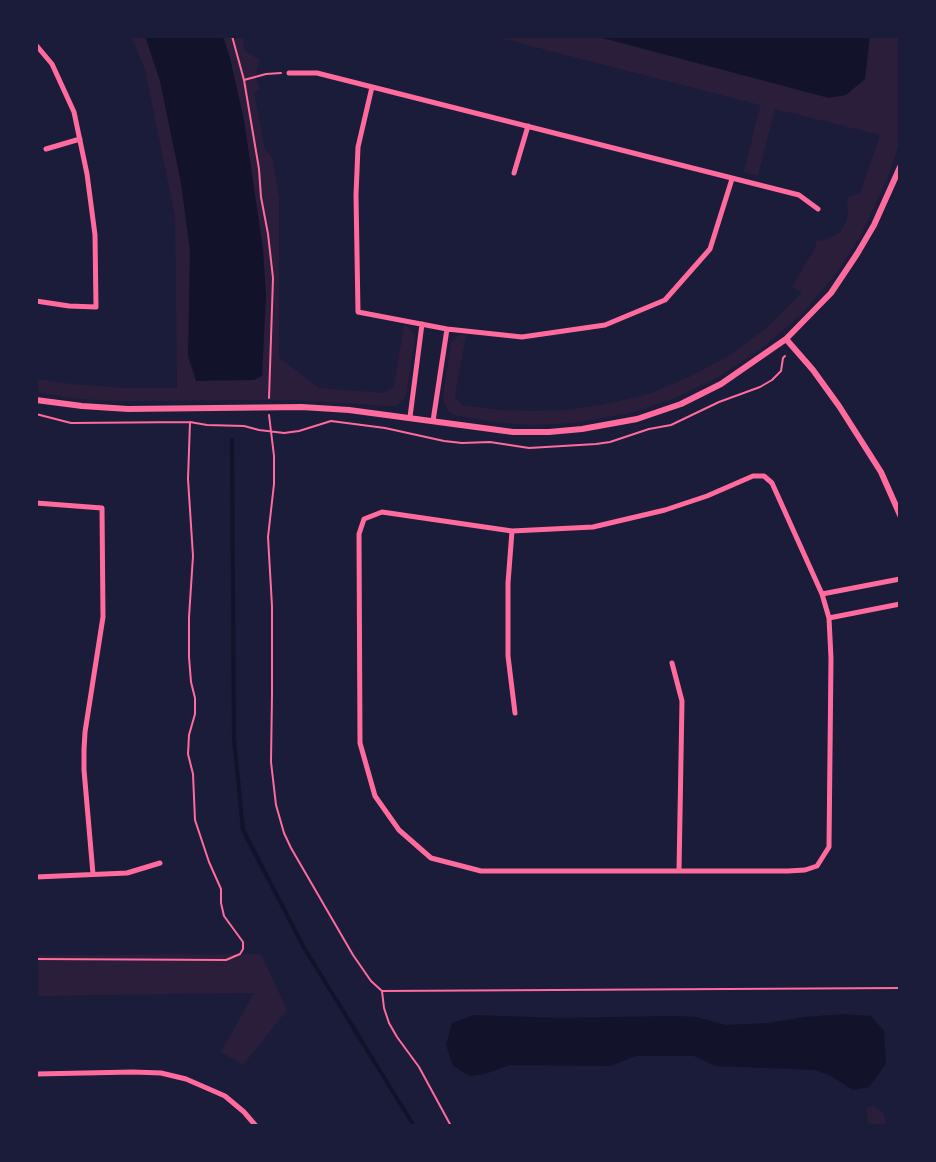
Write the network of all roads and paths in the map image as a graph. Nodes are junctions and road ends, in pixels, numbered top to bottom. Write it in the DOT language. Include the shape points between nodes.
graph roads {
  1 [pos="232,36"];
  2 [pos="36,45"];
  3 [pos="289,73"];
  4 [pos="244,80"];
  5 [pos="372,87"];
  6 [pos="528,126"];
  7 [pos="80,139"];
  8 [pos="46,149"];
  9 [pos="900,167"];
  10 [pos="514,173"];
  11 [pos="732,178"];
  12 [pos="818,209"];
  13 [pos="36,301"];
  14 [pos="422,324"];
  15 [pos="447,329"];
  16 [pos="786,339"];
  17 [pos="270,398"];
  18 [pos="36,400"];
  19 [pos="269,414"];
  20 [pos="410,417"];
  21 [pos="433,421"];
  22 [pos="190,422"];
  23 [pos="36,503"];
  24 [pos="900,515"];
  25 [pos="512,531"];
  26 [pos="900,579"];
  27 [pos="822,594"];
  28 [pos="900,604"];
  29 [pos="829,618"];
  30 [pos="672,663"];
  31 [pos="515,713"];
  32 [pos="160,863"];
  33 [pos="679,871"];
  34 [pos="93,874"];
  35 [pos="36,877"];
  36 [pos="36,960"];
  37 [pos="900,988"];
  38 [pos="382,992"];
  39 [pos="36,1074"];
  40 [pos="256,1126"];
  41 [pos="451,1126"];
  1 -- 4 [label="path"];
  2 -- 7 [label="street" via="52,64 74,112"];
  3 -- 4 [label="path" via="266,74"];
  3 -- 5 [label="street" via="317,73"];
  4 -- 17 [label="path" via="273,278"];
  5 -- 6 [label="street"];
  5 -- 14 [label="street" via="358,147 358,312"];
  6 -- 10 [label="street"];
  6 -- 11 [label="street"];
  7 -- 8 [label="street"];
  7 -- 13 [label="street" via="95,235 96,307"];
  9 -- 16 [label="street" via="858,254 831,293"];
  11 -- 12 [label="street" via="799,195"];
  11 -- 15 [label="street" via="710,249 665,300 606,325 522,337"];
  14 -- 15 [label="street"];
  14 -- 20 [label="street"];
  15 -- 21 [label="street"];
  16 -- 21 [label="street" via="721,384 681,404 637,419 582,430 549,432 513,432"];
  16 -- 24 [label="street" via="839,406 881,472"];
  18 -- 20 [label="street" via="128,409 302,408"];
  19 -- 38 [label="path" via="274,456 268,537 272,606 270,762 276,805 291,848 353,954"];
  20 -- 21 [label="street"];
  22 -- 36 [label="path" via="188,479 194,556 189,637 195,714 188,754 193,774 195,820 222,889 224,916 242,942 243,949 240,954 226,960"];
  23 -- 34 [label="street" via="102,508 103,616 84,750"];
  25 -- 27 [label="street" via="593,527 665,510 753,476 764,476 772,483 780,499"];
  25 -- 31 [label="street" via="508,656"];
  25 -- 33 [label="street" via="382,512 364,519 359,534 360,744 375,796 400,830 432,858 481,871"];
  26 -- 27 [label="street"];
  27 -- 29 [label="street"];
  28 -- 29 [label="street"];
  29 -- 33 [label="street" via="829,847 817,866 805,870"];
  30 -- 33 [label="street" via="682,701"];
  32 -- 34 [label="street" via="127,873"];
  34 -- 35 [label="street"];
  37 -- 38 [label="path"];
  38 -- 41 [label="path" via="389,1023 419,1067"];
  39 -- 40 [label="street" via="133,1072 160,1073 186,1079 225,1096"];
}
